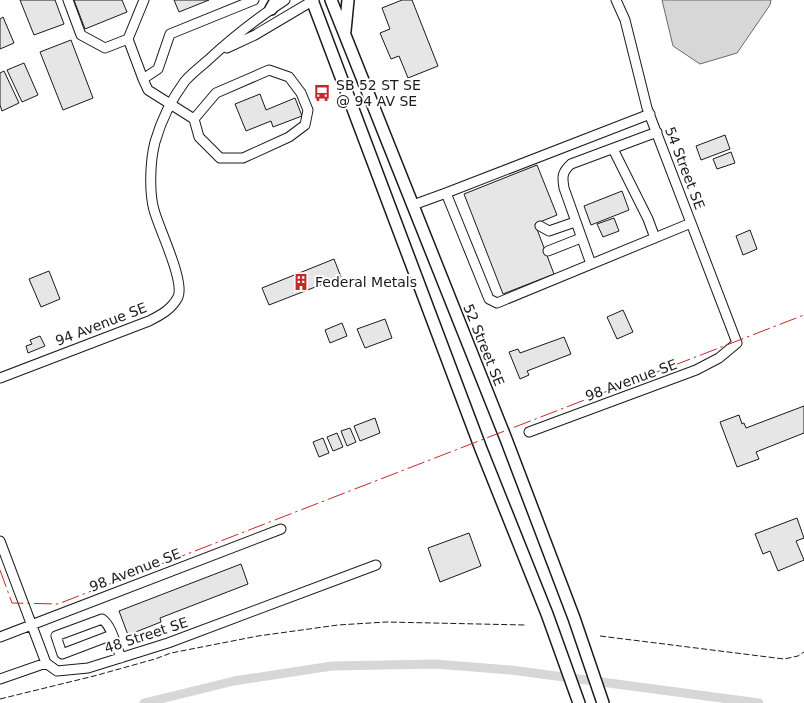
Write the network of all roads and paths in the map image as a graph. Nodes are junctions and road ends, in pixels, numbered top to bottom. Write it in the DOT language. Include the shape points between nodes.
graph roads {
  1 [pos="68,0"];
  2 [pos="144,0"];
  3 [pos="254,0"];
  4 [pos="285,0"];
  5 [pos="312,0"];
  6 [pos="331,0"];
  7 [pos="348,0"];
  8 [pos="616,0"];
  9 [pos="274,4"];
  10 [pos="345,36"];
  11 [pos="128,39"];
  12 [pos="215,53"];
  13 [pos="143,79"];
  14 [pos="170,104"];
  15 [pos="650,114"];
  16 [pos="194,119"];
  17 [pos="657,132"];
  18 [pos="613,149"];
  19 [pos="446,193"];
  20 [pos="413,205"];
  21 [pos="575,222"];
  22 [pos="691,223"];
  23 [pos="540,226"];
  24 [pos="581,238"];
  25 [pos="655,238"];
  26 [pos="548,251"];
  27 [pos="592,264"];
  28 [pos="737,343"];
  29 [pos="0,378"];
  30 [pos="529,432"];
  31 [pos="281,529"];
  32 [pos="0,541"];
  33 [pos="376,565"];
  34 [pos="32,624"];
  35 [pos="112,635"];
  36 [pos="0,637"];
  37 [pos="121,658"];
  38 [pos="46,664"];
  39 [pos="0,679"];
  40 [pos="579,703"];
  41 [pos="603,703"];
  1 -- 11 [label="street" via="81,35 105,48"];
  2 -- 11 [label="street"];
  3 -- 13 [label="street" via="170,34 158,69"];
  4 -- 9 [label="street, 94 Avenue SE"];
  5 -- 12 [label="street, 94 Avenue SE" via="255,35"];
  5 -- 40 [label="main road"];
  6 -- 10 [label="main road, 52 Street SE"];
  7 -- 10 [label="main road"];
  8 -- 15 [label="street, 54 Street SE" via="625,20"];
  9 -- 12 [label="street, 94 Avenue SE"];
  10 -- 20 [label="main road, 52 Street SE"];
  11 -- 13 [label="street"];
  12 -- 14 [label="street, 94 Avenue SE" via="186,80"];
  13 -- 14 [label="street" via="148,90"];
  14 -- 16 [label="street"];
  14 -- 29 [label="street, 94 Avenue SE" via="154,144 150,183 153,209 177,273 178,296 170,308 150,321"];
  15 -- 17 [label="street, 54 Street SE"];
  15 -- 19 [label="street"];
  16 -- 16 [label="street" via="216,93 269,70 289,78 301,93 308,110 305,125 289,138 243,158 220,158 199,136"];
  17 -- 18 [label="street"];
  17 -- 22 [label="street, 54 Street SE"];
  18 -- 21 [label="street" via="571,164 565,170 562,176 564,188"];
  18 -- 25 [label="street"];
  19 -- 20 [label="street"];
  19 -- 27 [label="street" via="489,299 504,300"];
  20 -- 41 [label="main road, 52 Street SE" via="506,439"];
  21 -- 23 [label="street" via="549,231"];
  21 -- 24 [label="street"];
  22 -- 25 [label="street"];
  22 -- 28 [label="street, 54 Street SE"];
  24 -- 26 [label="street"];
  24 -- 27 [label="street"];
  25 -- 27 [label="street"];
  28 -- 30 [label="street, 98 Avenue SE" via="719,358 696,370"];
  31 -- 34 [label="street, 98 Avenue SE"];
  32 -- 34 [label="street"];
  33 -- 37 [label="street, 48 Street SE"];
  34 -- 36 [label="street, 98 Avenue SE"];
  34 -- 38 [label="street"];
  35 -- 35 [label="street" via="102,618 56,636 62,654"];
  35 -- 37 [label="street"];
  37 -- 38 [label="street, 48 Street SE" via="68,671 57,671"];
  38 -- 39 [label="street"];
}
